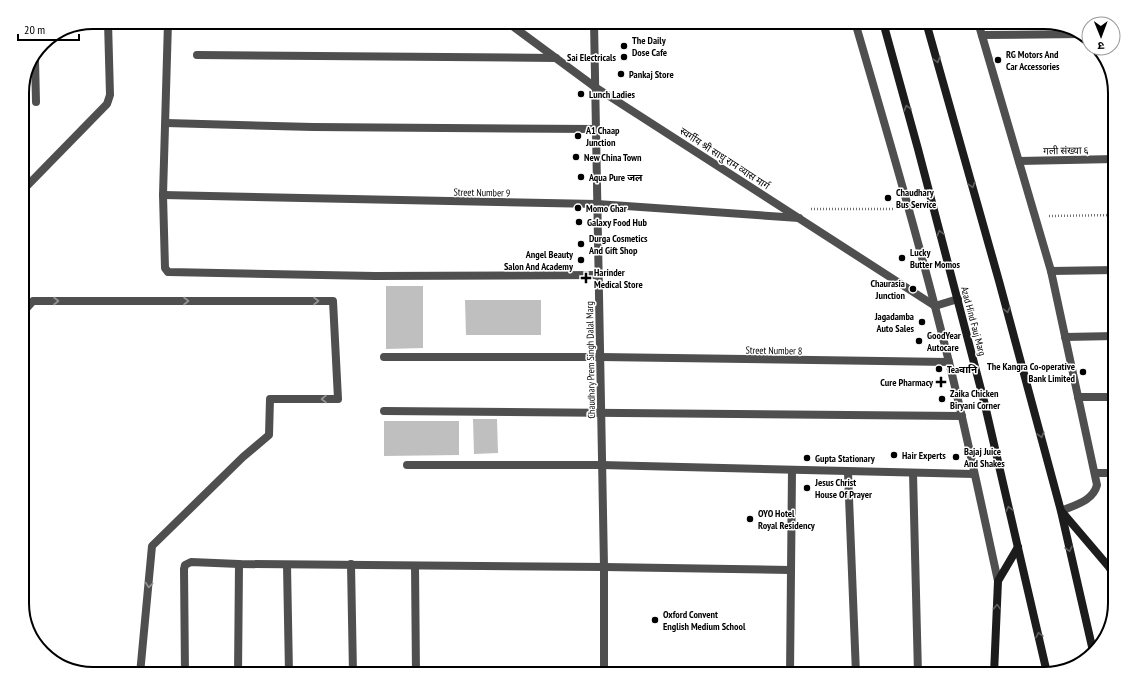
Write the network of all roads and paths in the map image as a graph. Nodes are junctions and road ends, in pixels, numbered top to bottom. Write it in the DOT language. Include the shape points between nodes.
graph roads {
  1 [pos="108,29"];
  2 [pos="168,29"];
  3 [pos="517,29"];
  4 [pos="594,29"];
  5 [pos="857,29"];
  6 [pos="884,29"];
  7 [pos="928,29"];
  8 [pos="980,29"];
  9 [pos="1069,34"];
  10 [pos="982,35"];
  11 [pos="197,55"];
  12 [pos="556,58"];
  13 [pos="35,67"];
  14 [pos="596,87"];
  15 [pos="36,102"];
  16 [pos="166,123"];
  17 [pos="596,129"];
  18 [pos="1108,159"];
  19 [pos="1018,161"];
  20 [pos="29,183"];
  21 [pos="163,195"];
  22 [pos="597,204"];
  23 [pos="808,209"];
  24 [pos="909,210"];
  25 [pos="1108,215"];
  26 [pos="1035,217"];
  27 [pos="799,218"];
  28 [pos="1108,270"];
  29 [pos="1051,271"];
  30 [pos="599,275"];
  31 [pos="958,299"];
  32 [pos="29,305"];
  33 [pos="935,306"];
  34 [pos="1065,336"];
  35 [pos="1108,336"];
  36 [pos="384,357"];
  37 [pos="600,358"];
  38 [pos="949,362"];
  39 [pos="1078,397"];
  40 [pos="1108,397"];
  41 [pos="384,411"];
  42 [pos="601,412"];
  43 [pos="962,416"];
  44 [pos="408,464"];
  45 [pos="602,465"];
  46 [pos="792,470"];
  47 [pos="848,472"];
  48 [pos="1108,472"];
  49 [pos="913,473"];
  50 [pos="1094,473"];
  51 [pos="974,474"];
  52 [pos="1061,511"];
  53 [pos="1018,547"];
  54 [pos="239,564"];
  55 [pos="287,564"];
  56 [pos="351,564"];
  57 [pos="415,566"];
  58 [pos="1108,566"];
  59 [pos="604,567"];
  60 [pos="790,570"];
  61 [pos="998,580"];
  62 [pos="1092,645"];
  63 [pos="141,667"];
  64 [pos="185,667"];
  65 [pos="238,667"];
  66 [pos="289,667"];
  67 [pos="353,667"];
  68 [pos="416,667"];
  69 [pos="604,667"];
  70 [pos="790,667"];
  71 [pos="856,667"];
  72 [pos="918,667"];
  73 [pos="994,667"];
  74 [pos="1046,667"];
  1 -- 20 [label="street" via="110,95 107,104"];
  2 -- 16 [label="street"];
  3 -- 12 [label="street, स्वर्गीय श्री साधु राम व्यास मार्ग"];
  4 -- 14 [label="street, Chaudhary Prem Singh Dalal Marg"];
  5 -- 24 [label="street"];
  31 -- 6 [label="main road, Azad Hind Fauj Marg, one-way"];
  7 -- 52 [label="main road, one-way"];
  8 -- 10 [label="street"];
  9 -- 10 [label="street"];
  10 -- 19 [label="street"];
  11 -- 12 [label="street"];
  12 -- 14 [label="street, स्वर्गीय श्री साधु राम व्यास मार्ग"];
  13 -- 15 [label="street"];
  14 -- 17 [label="street, Chaudhary Prem Singh Dalal Marg"];
  14 -- 27 [label="street, स्वर्गीय श्री साधु राम व्यास मार्ग"];
  16 -- 17 [label="street"];
  16 -- 21 [label="street"];
  17 -- 22 [label="street, Chaudhary Prem Singh Dalal Marg"];
  18 -- 19 [label="street, गली संख्या ६"];
  19 -- 26 [label="street"];
  21 -- 22 [label="street, Street Number 9"];
  21 -- 30 [label="street" via="165,268 168,272 375,276"];
  22 -- 27 [label="street, Street Number 9"];
  22 -- 30 [label="street, Chaudhary Prem Singh Dalal Marg"];
  23 -- 24 [label="path"];
  24 -- 33 [label="street"];
  25 -- 26 [label="path"];
  26 -- 29 [label="street"];
  27 -- 33 [label="street, स्वर्गीय श्री साधु राम व्यास मार्ग"];
  28 -- 29 [label="street"];
  29 -- 34 [label="street"];
  30 -- 37 [label="street, Chaudhary Prem Singh Dalal Marg"];
  31 -- 33 [label="street"];
  53 -- 31 [label="main road, Azad Hind Fauj Marg, one-way"];
  32 -- 63 [label="street, one-way" via="33,301 333,301 338,399 270,399 269,435 243,456 152,546"];
  33 -- 38 [label="street"];
  34 -- 35 [label="street"];
  34 -- 39 [label="street"];
  36 -- 37 [label="street, Street Number 8"];
  37 -- 38 [label="street, Street Number 8"];
  37 -- 42 [label="street, Chaudhary Prem Singh Dalal Marg"];
  38 -- 43 [label="street"];
  39 -- 40 [label="street"];
  39 -- 50 [label="street"];
  41 -- 42 [label="street"];
  42 -- 43 [label="street"];
  42 -- 45 [label="street, Chaudhary Prem Singh Dalal Marg"];
  43 -- 51 [label="street"];
  44 -- 45 [label="street"];
  45 -- 46 [label="street"];
  45 -- 59 [label="street, Chaudhary Prem Singh Dalal Marg"];
  46 -- 47 [label="street"];
  46 -- 60 [label="street"];
  47 -- 49 [label="street"];
  47 -- 71 [label="street"];
  48 -- 50 [label="street"];
  49 -- 51 [label="street"];
  49 -- 72 [label="street"];
  50 -- 52 [label="street" via="1097,485 1091,498"];
  51 -- 61 [label="street"];
  52 -- 58 [label="main road"];
  52 -- 62 [label="main road, one-way"];
  53 -- 61 [label="main road"];
  74 -- 53 [label="main road, Azad Hind Fauj Marg, one-way"];
  54 -- 55 [label="street"];
  54 -- 64 [label="street" via="191,562 185,565"];
  54 -- 65 [label="street"];
  55 -- 56 [label="street"];
  55 -- 66 [label="street"];
  56 -- 57 [label="street"];
  56 -- 67 [label="street"];
  57 -- 59 [label="street"];
  57 -- 68 [label="street"];
  59 -- 60 [label="street"];
  59 -- 69 [label="street, Chaudhary Prem Singh Dalal Marg"];
  60 -- 70 [label="street"];
  73 -- 61 [label="main road, one-way"];
}
